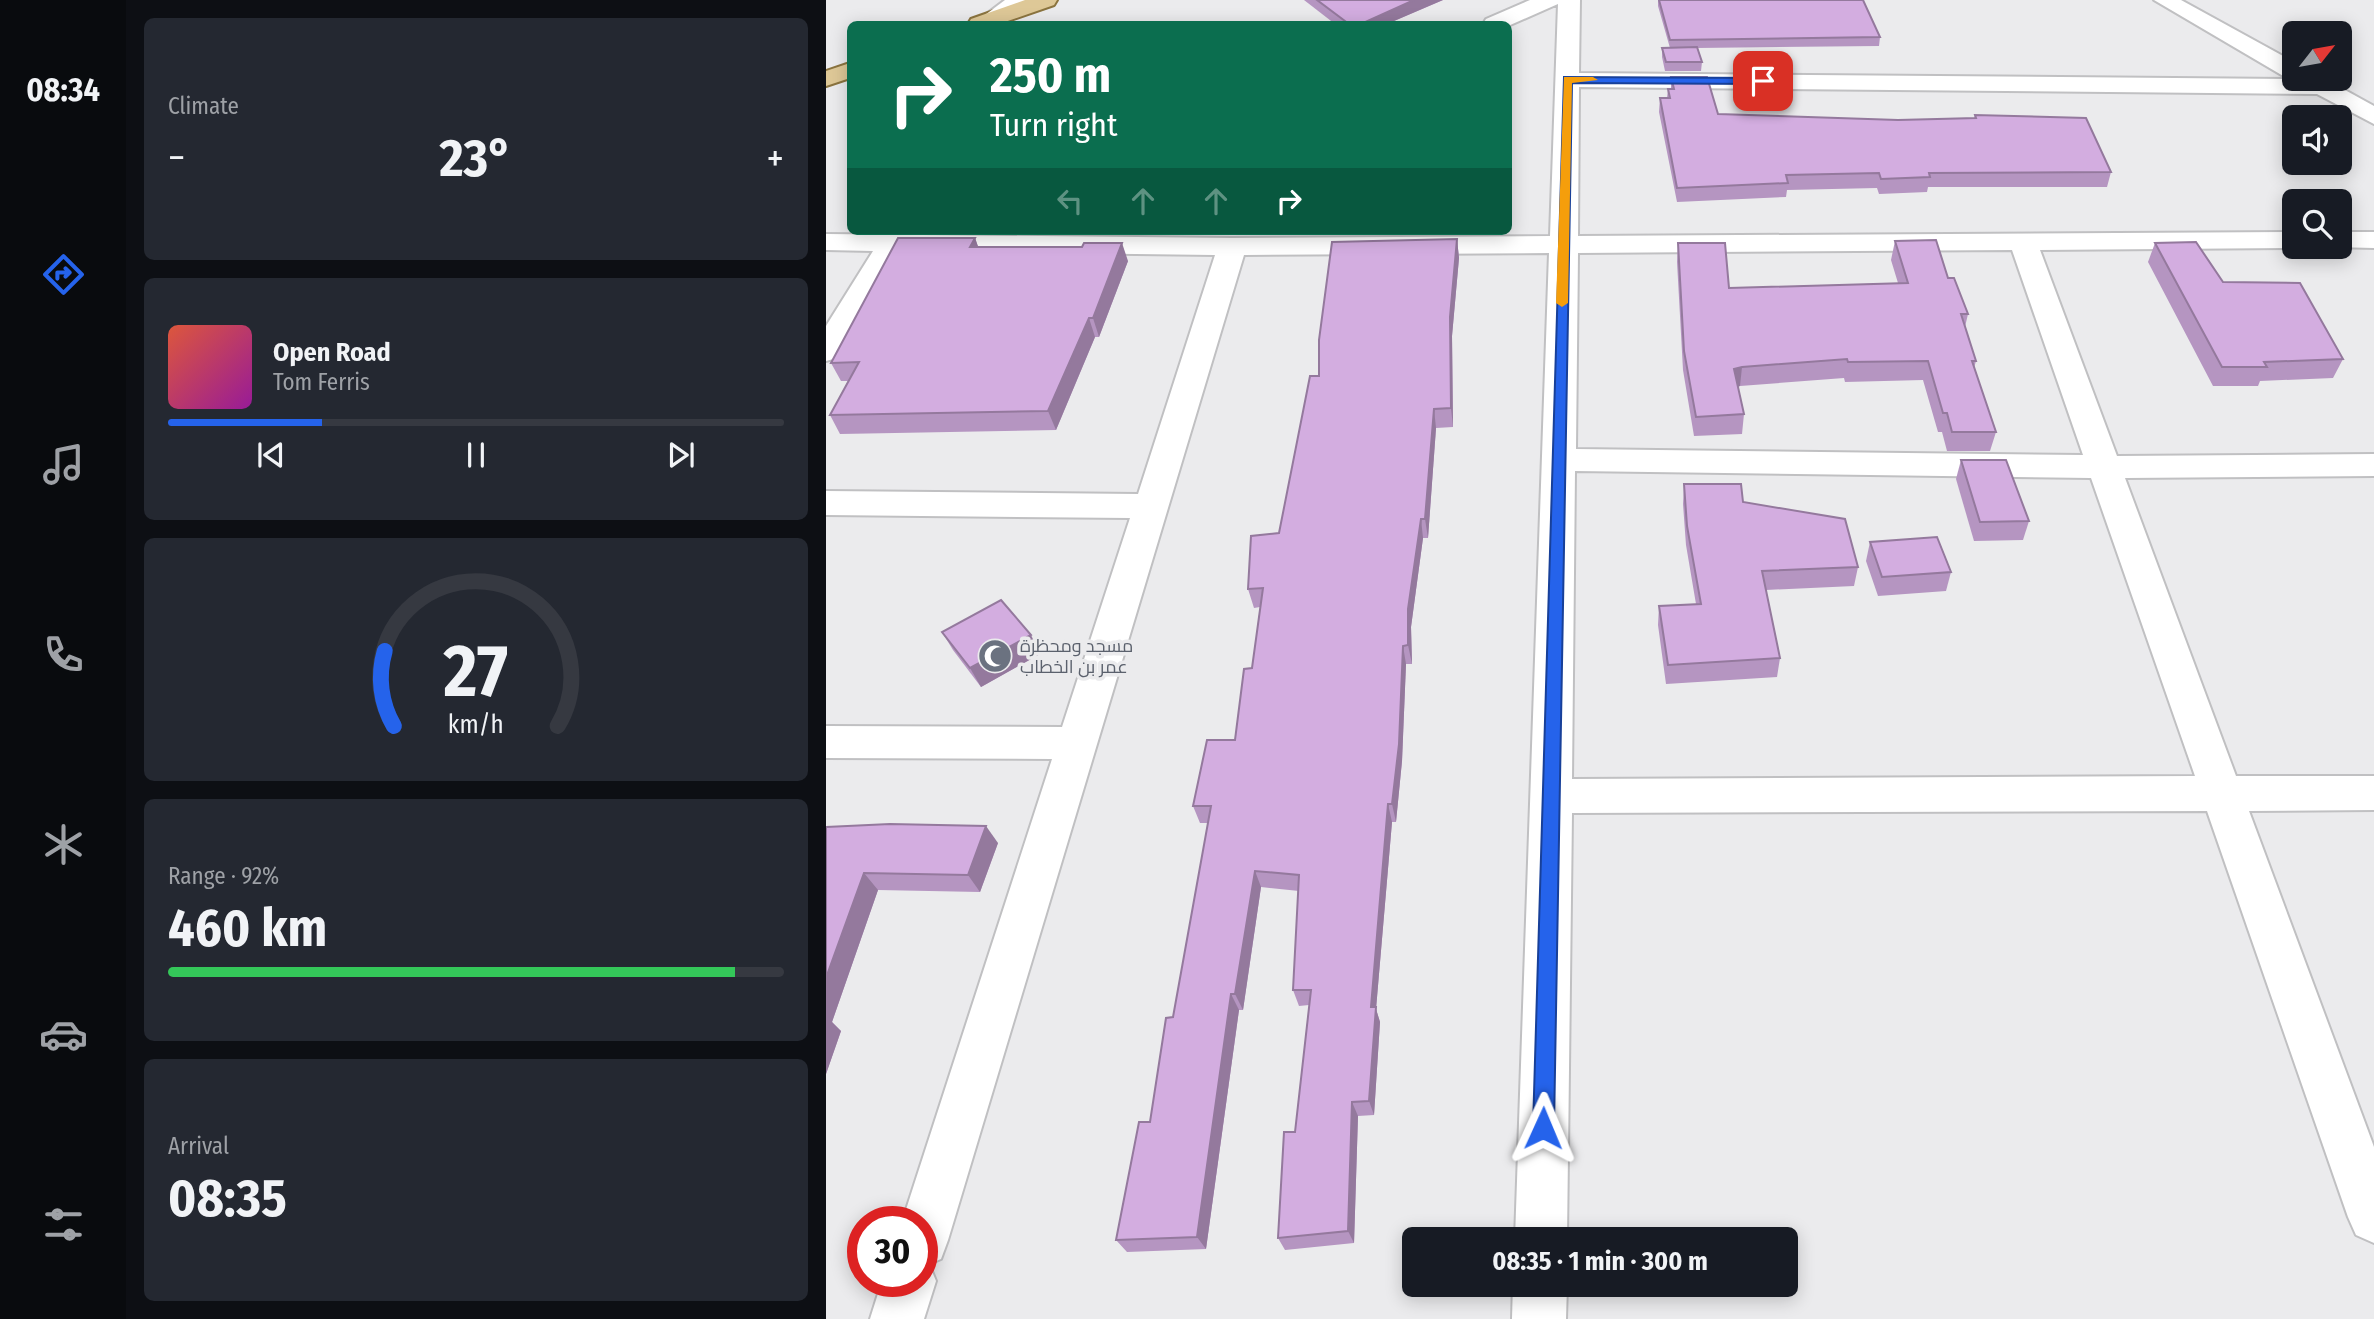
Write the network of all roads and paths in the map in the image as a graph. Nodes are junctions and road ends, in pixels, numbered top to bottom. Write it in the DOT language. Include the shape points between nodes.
graph roads {
  1 [pos="1020,0"];
  2 [pos="1046,0"];
  3 [pos="1549,0"];
  4 [pos="1569,0"];
  5 [pos="2165,0"];
  6 [pos="986,21"];
  7 [pos="988,21"];
  8 [pos="1501,21"];
  9 [pos="2282,65"];
  10 [pos="847,71"];
  11 [pos="826,79"];
  12 [pos="1567,80"];
  13 [pos="2282,83"];
  14 [pos="2329,91"];
  15 [pos="2374,116"];
  16 [pos="1019,237"];
  17 [pos="2282,240"];
  18 [pos="2352,240"];
  19 [pos="2374,240"];
  20 [pos="826,242"];
  21 [pos="2023,242"];
  22 [pos="892,243"];
  23 [pos="1564,245"];
  24 [pos="1232,247"];
  25 [pos="826,351"];
  26 [pos="1559,460"];
  27 [pos="2374,465"];
  28 [pos="2104,467"];
  29 [pos="826,503"];
  30 [pos="1152,506"];
  31 [pos="826,742"];
  32 [pos="1077,743"];
  33 [pos="2374,793"];
  34 [pos="2221,794"];
  35 [pos="1551,796"];
  36 [pos="933,1206"];
  37 [pos="2374,1217"];
  38 [pos="1541,1227"];
  39 [pos="904,1297"];
  40 [pos="1540,1297"];
  41 [pos="898,1319"];
  42 [pos="1539,1319"];
  1 -- 6 [label="street"];
  2 -- 7 [label="main road"];
  3 -- 8 [label="street"];
  4 -- 12 [label="street"];
  5 -- 9 [label="street"];
  10 -- 11 [label="main road"];
  12 -- 13 [label="street"];
  12 -- 23 [label="street"];
  14 -- 15 [label="street"];
  16 -- 22 [label="street"];
  16 -- 24 [label="street"];
  17 -- 21 [label="street"];
  18 -- 19 [label="street"];
  20 -- 22 [label="street"];
  21 -- 23 [label="street"];
  21 -- 28 [label="street"];
  22 -- 25 [label="street"];
  23 -- 24 [label="street"];
  23 -- 26 [label="street"];
  24 -- 30 [label="street"];
  26 -- 28 [label="street"];
  26 -- 35 [label="street"];
  27 -- 28 [label="street"];
  28 -- 34 [label="street"];
  29 -- 30 [label="street"];
  30 -- 32 [label="street"];
  31 -- 32 [label="street"];
  32 -- 36 [label="street"];
  33 -- 34 [label="street"];
  34 -- 35 [label="street"];
  34 -- 37 [label="street"];
  35 -- 38 [label="street"];
  39 -- 41 [label="street"];
  40 -- 42 [label="street"];
}
